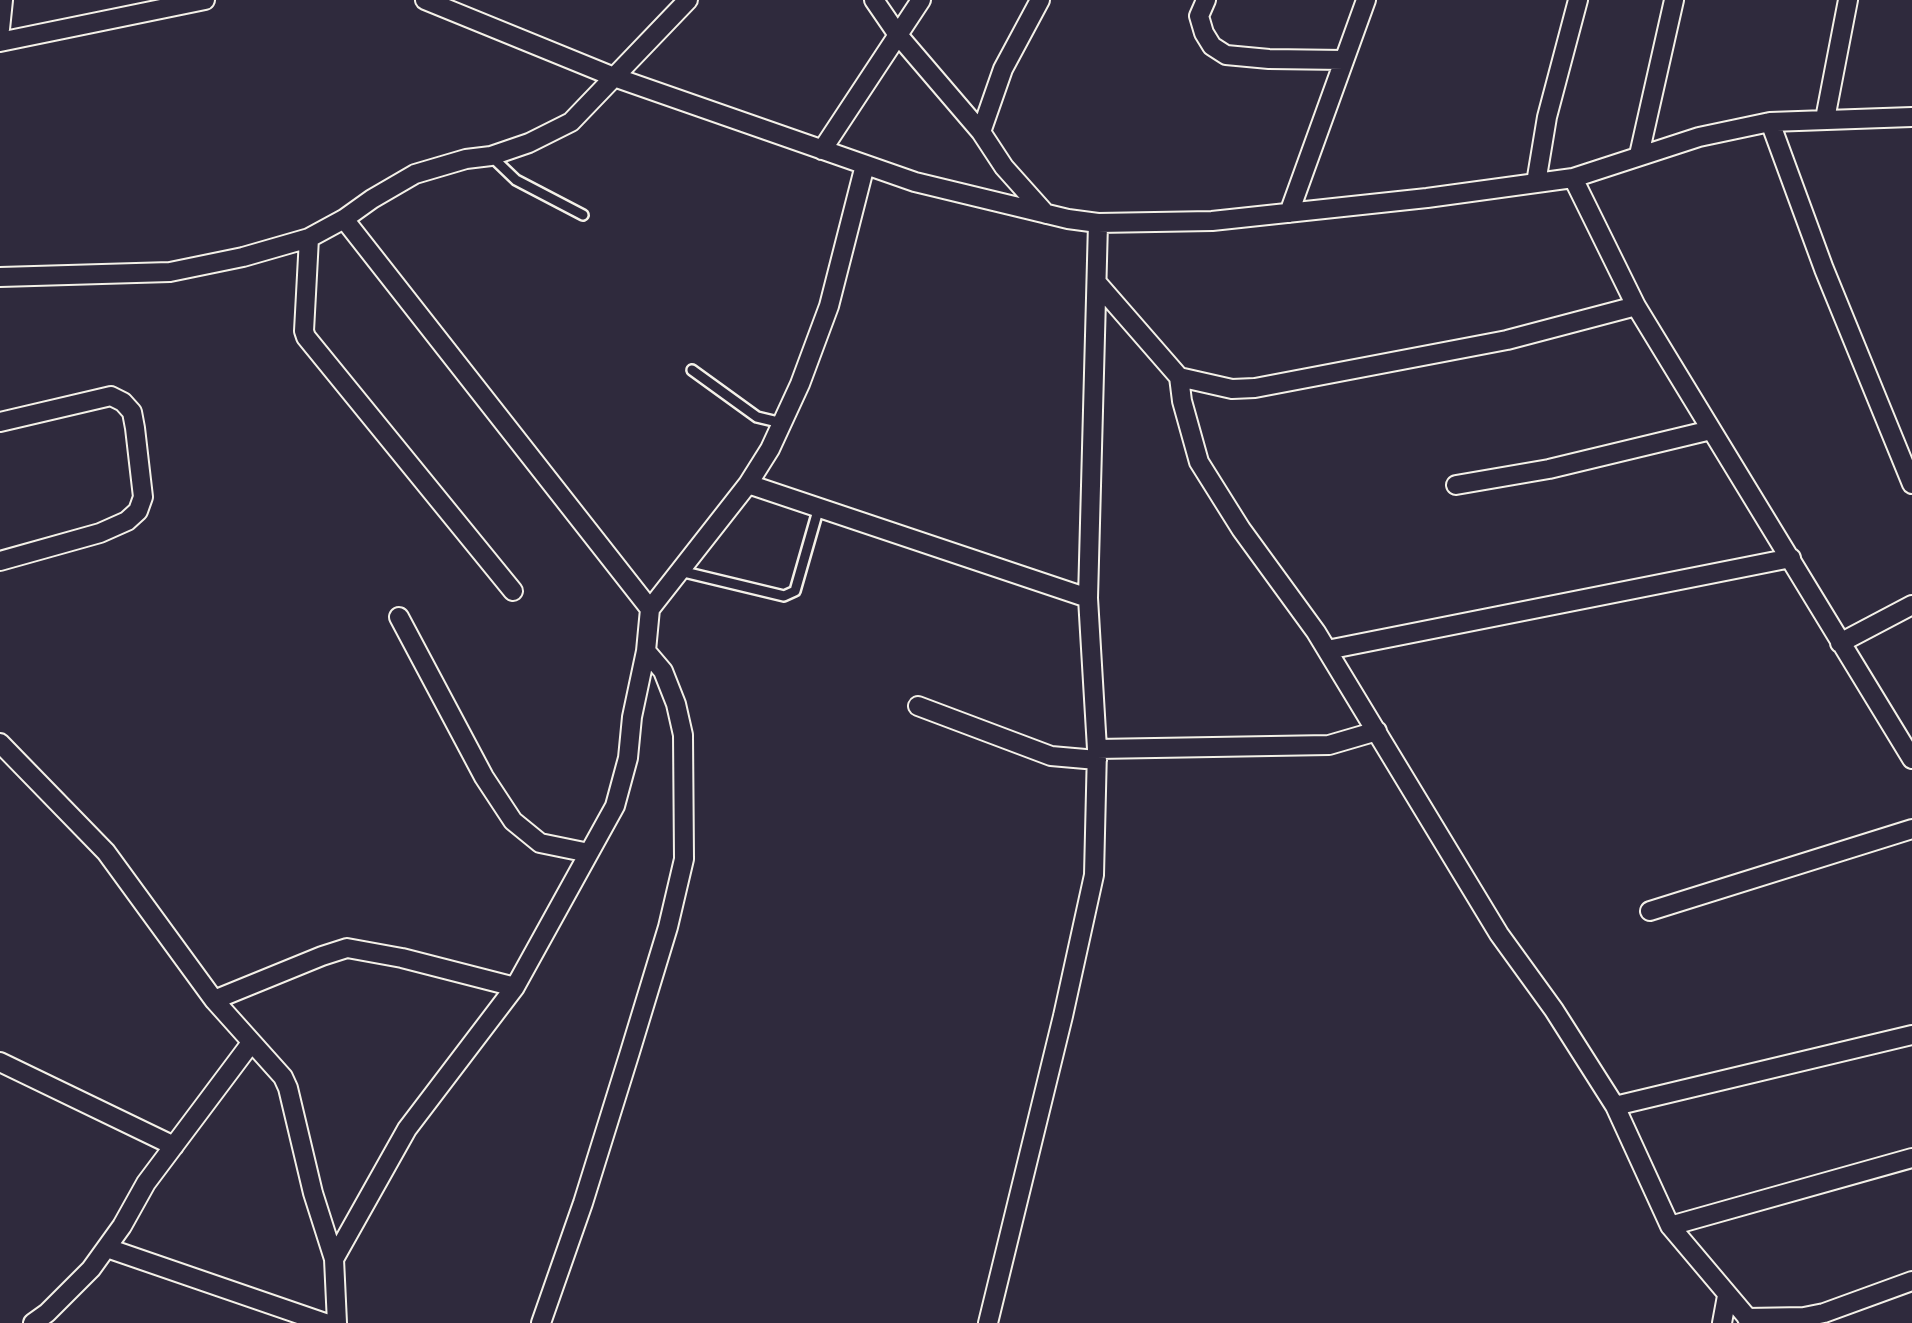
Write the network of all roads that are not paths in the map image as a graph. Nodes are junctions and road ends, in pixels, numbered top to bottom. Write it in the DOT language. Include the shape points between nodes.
graph roads {
  1 [pos="3,0"];
  2 [pos="205,0"];
  3 [pos="425,0"];
  4 [pos="688,0"];
  5 [pos="874,0"];
  6 [pos="921,0"];
  7 [pos="1040,0"];
  8 [pos="1206,0"];
  9 [pos="1366,0"];
  10 [pos="1578,0"];
  11 [pos="1674,0"];
  12 [pos="1848,0"];
  13 [pos="0,29"];
  14 [pos="898,34"];
  15 [pos="0,42"];
  16 [pos="1344,60"];
  17 [pos="614,77"];
  18 [pos="1912,117"];
  19 [pos="1825,119"];
  20 [pos="1770,122"];
  21 [pos="981,132"];
  22 [pos="822,150"];
  23 [pos="1639,155"];
  24 [pos="491,156"];
  25 [pos="865,165"];
  26 [pos="1573,178"];
  27 [pos="1536,183"];
  28 [pos="1289,213"];
  29 [pos="1046,214"];
  30 [pos="583,215"];
  31 [pos="344,219"];
  32 [pos="1098,223"];
  33 [pos="309,238"];
  34 [pos="0,277"];
  35 [pos="1098,284"];
  36 [pos="1636,306"];
  37 [pos="692,370"];
  38 [pos="1179,377"];
  39 [pos="0,422"];
  40 [pos="782,423"];
  41 [pos="1711,430"];
  42 [pos="748,484"];
  43 [pos="1912,484"];
  44 [pos="1456,485"];
  45 [pos="819,507"];
  46 [pos="1791,558"];
  47 [pos="0,561"];
  48 [pos="680,571"];
  49 [pos="513,591"];
  50 [pos="1088,598"];
  51 [pos="1912,605"];
  52 [pos="650,609"];
  53 [pos="399,617"];
  54 [pos="1840,643"];
  55 [pos="1327,650"];
  56 [pos="646,651"];
  57 [pos="918,706"];
  58 [pos="1377,731"];
  59 [pos="0,743"];
  60 [pos="1097,754"];
  61 [pos="1912,759"];
  62 [pos="1912,829"];
  63 [pos="589,853"];
  64 [pos="1650,911"];
  65 [pos="515,987"];
  66 [pos="214,1000"];
  67 [pos="1912,1035"];
  68 [pos="251,1043"];
  69 [pos="0,1062"];
  70 [pos="1615,1106"];
  71 [pos="174,1146"];
  72 [pos="1912,1158"];
  73 [pos="1670,1226"];
  74 [pos="107,1248"];
  75 [pos="334,1259"];
  76 [pos="1912,1281"];
  77 [pos="1726,1296"];
  78 [pos="1750,1321"];
  79 [pos="33,1323"];
  80 [pos="325,1323"];
  81 [pos="337,1323"];
  82 [pos="541,1323"];
  83 [pos="988,1323"];
  84 [pos="1722,1323"];
  1 -- 13 [label="street"];
  2 -- 15 [label="street"];
  3 -- 17 [label="street"];
  4 -- 17 [label="street"];
  5 -- 14 [label="street"];
  6 -- 14 [label="street"];
  7 -- 21 [label="street" via="1003,69"];
  8 -- 16 [label="street" via="1198,16 1204,33 1212,46 1226,55"];
  9 -- 16 [label="street"];
  10 -- 27 [label="street" via="1547,117"];
  11 -- 23 [label="street"];
  12 -- 19 [label="street"];
  14 -- 21 [label="street"];
  14 -- 22 [label="street"];
  16 -- 28 [label="street"];
  17 -- 22 [label="street"];
  17 -- 24 [label="street" via="571,122"];
  18 -- 19 [label="street"];
  19 -- 20 [label="street"];
  20 -- 23 [label="street" via="1724,130"];
  20 -- 43 [label="street" via="1824,269"];
  21 -- 29 [label="street" via="1004,167"];
  22 -- 25 [label="street"];
  23 -- 26 [label="street"];
  24 -- 30 [label="lane" via="516,180"];
  24 -- 31 [label="street" via="465,159 415,174"];
  25 -- 29 [label="street" via="915,182"];
  25 -- 40 [label="street" via="829,306"];
  26 -- 27 [label="street"];
  26 -- 36 [label="street"];
  27 -- 28 [label="street"];
  28 -- 32 [label="street" via="1212,221"];
  29 -- 32 [label="street"];
  31 -- 33 [label="street"];
  31 -- 52 [label="street"];
  32 -- 35 [label="street"];
  33 -- 34 [label="street" via="170,272"];
  33 -- 49 [label="street" via="306,337"];
  35 -- 38 [label="street"];
  35 -- 50 [label="street"];
  36 -- 38 [label="street" via="1507,340 1255,388 1210,386"];
  36 -- 41 [label="street"];
  37 -- 40 [label="lane" via="757,417"];
  38 -- 55 [label="street" via="1199,462"];
  39 -- 47 [label="street" via="111,396 123,402 132,412 142,497 138,511 128,521 100,533"];
  40 -- 42 [label="street"];
  41 -- 44 [label="street" via="1549,469"];
  41 -- 46 [label="street"];
  42 -- 45 [label="street"];
  42 -- 48 [label="street"];
  45 -- 48 [label="lane" via="795,591 784,596"];
  45 -- 50 [label="street"];
  46 -- 54 [label="street"];
  46 -- 55 [label="street"];
  48 -- 52 [label="street"];
  50 -- 60 [label="street"];
  51 -- 54 [label="street"];
  52 -- 56 [label="street"];
  53 -- 63 [label="street" via="484,777 513,821 540,843"];
  54 -- 61 [label="street"];
  55 -- 58 [label="street"];
  56 -- 63 [label="street" via="628,759 615,806"];
  56 -- 82 [label="street" via="663,671 683,735 684,859 668,927 584,1203"];
  57 -- 60 [label="street" via="1051,756"];
  58 -- 60 [label="street" via="1329,745"];
  58 -- 70 [label="street" via="1499,934 1554,1010"];
  59 -- 66 [label="street" via="106,852"];
  60 -- 83 [label="street" via="1094,875 1064,1016"];
  62 -- 64 [label="street"];
  63 -- 65 [label="street"];
  65 -- 66 [label="street" via="347,948"];
  65 -- 75 [label="street" via="407,1129"];
  66 -- 68 [label="street"];
  67 -- 70 [label="street"];
  68 -- 71 [label="street"];
  68 -- 75 [label="street" via="277,1068 288,1088 313,1193"];
  69 -- 71 [label="street"];
  70 -- 73 [label="street"];
  71 -- 74 [label="street" via="146,1183"];
  72 -- 73 [label="street"];
  73 -- 77 [label="street"];
  74 -- 79 [label="street" via="91,1269"];
  74 -- 80 [label="street"];
  75 -- 81 [label="street"];
  76 -- 78 [label="street" via="1824,1313"];
  77 -- 78 [label="street"];
  77 -- 84 [label="street"];
}
